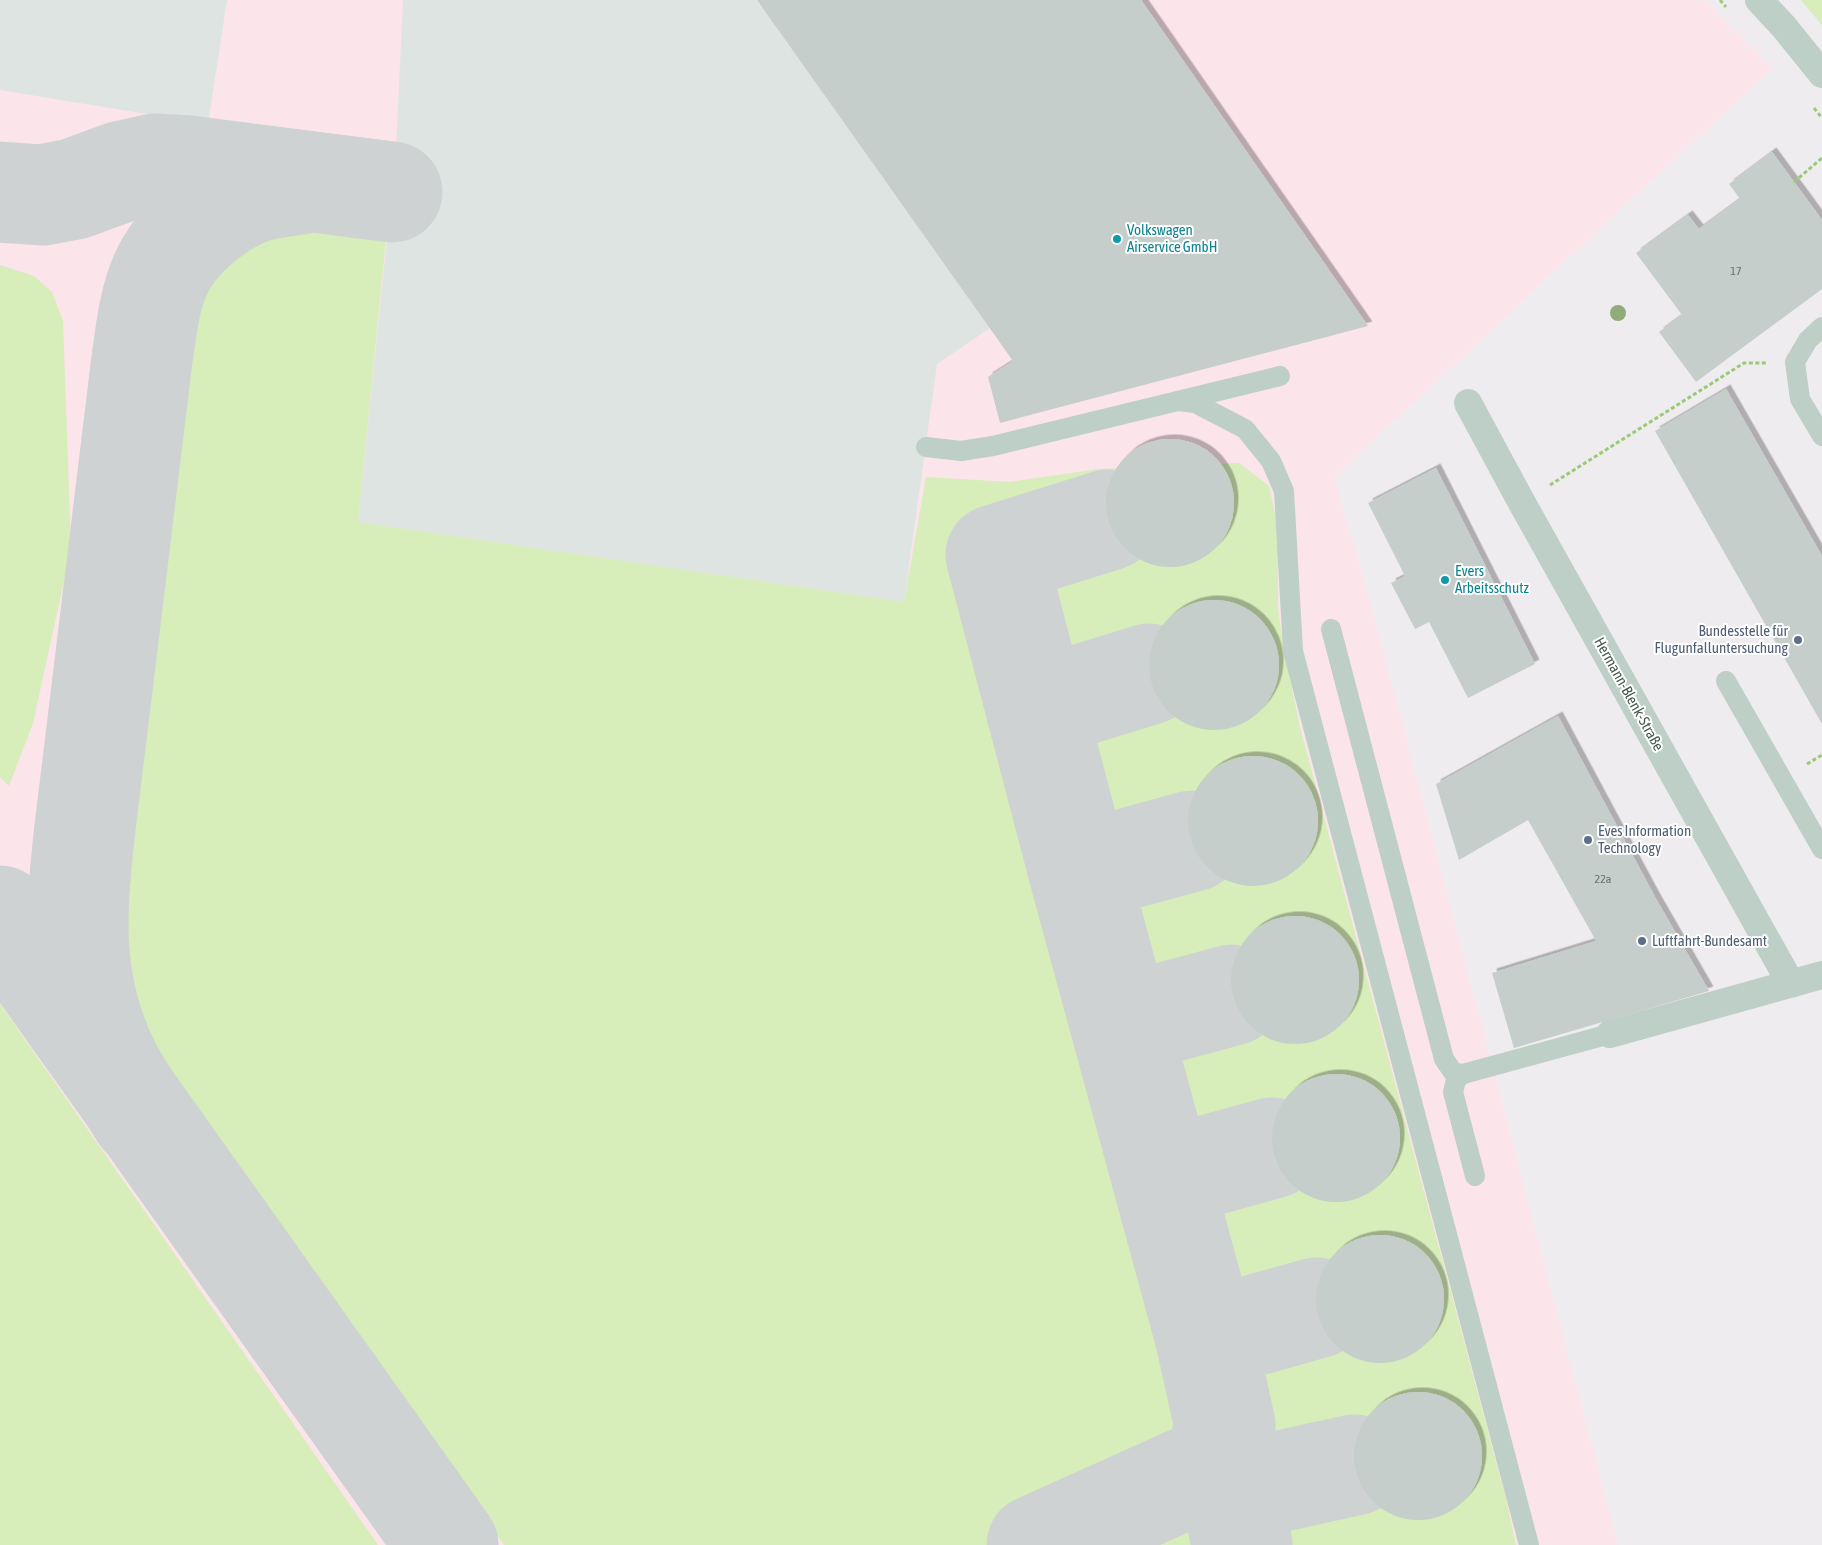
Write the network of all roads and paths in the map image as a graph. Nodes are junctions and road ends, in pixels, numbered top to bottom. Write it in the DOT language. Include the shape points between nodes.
graph roads {
  1 [pos="1759,0"];
  2 [pos="1822,74"];
  3 [pos="1822,158"];
  4 [pos="1794,182"];
  5 [pos="1822,327"];
  6 [pos="1795,362"];
  7 [pos="1280,376"];
  8 [pos="1178,401"];
  9 [pos="1468,403"];
  10 [pos="1822,436"];
  11 [pos="926,447"];
  12 [pos="1522,502"];
  13 [pos="1331,629"];
  14 [pos="1726,681"];
  15 [pos="1822,849"];
  16 [pos="1822,974"];
  17 [pos="1792,984"];
  18 [pos="1610,1034"];
  19 [pos="1462,1074"];
  20 [pos="1475,1176"];
  21 [pos="1529,1545"];
  1 -- 2 [label="street"];
  3 -- 4 [label="path"];
  5 -- 6 [label="lane" via="1808,340"];
  6 -- 10 [label="lane" via="1800,399"];
  6 -- 12 [label="path" via="1744,363"];
  7 -- 8 [label="lane"];
  8 -- 11 [label="lane" via="993,446 961,451"];
  8 -- 21 [label="lane" via="1195,403 1245,429 1271,461 1284,491 1293,651"];
  9 -- 12 [label="street, Hermann-Blenk-Straße"];
  12 -- 17 [label="street, Hermann-Blenk-Straße"];
  13 -- 19 [label="lane" via="1444,1059 1453,1072"];
  14 -- 15 [label="lane"];
  16 -- 17 [label="street"];
  17 -- 18 [label="street"];
  18 -- 19 [label="lane"];
  19 -- 20 [label="lane" via="1456,1080 1453,1092"];
}
